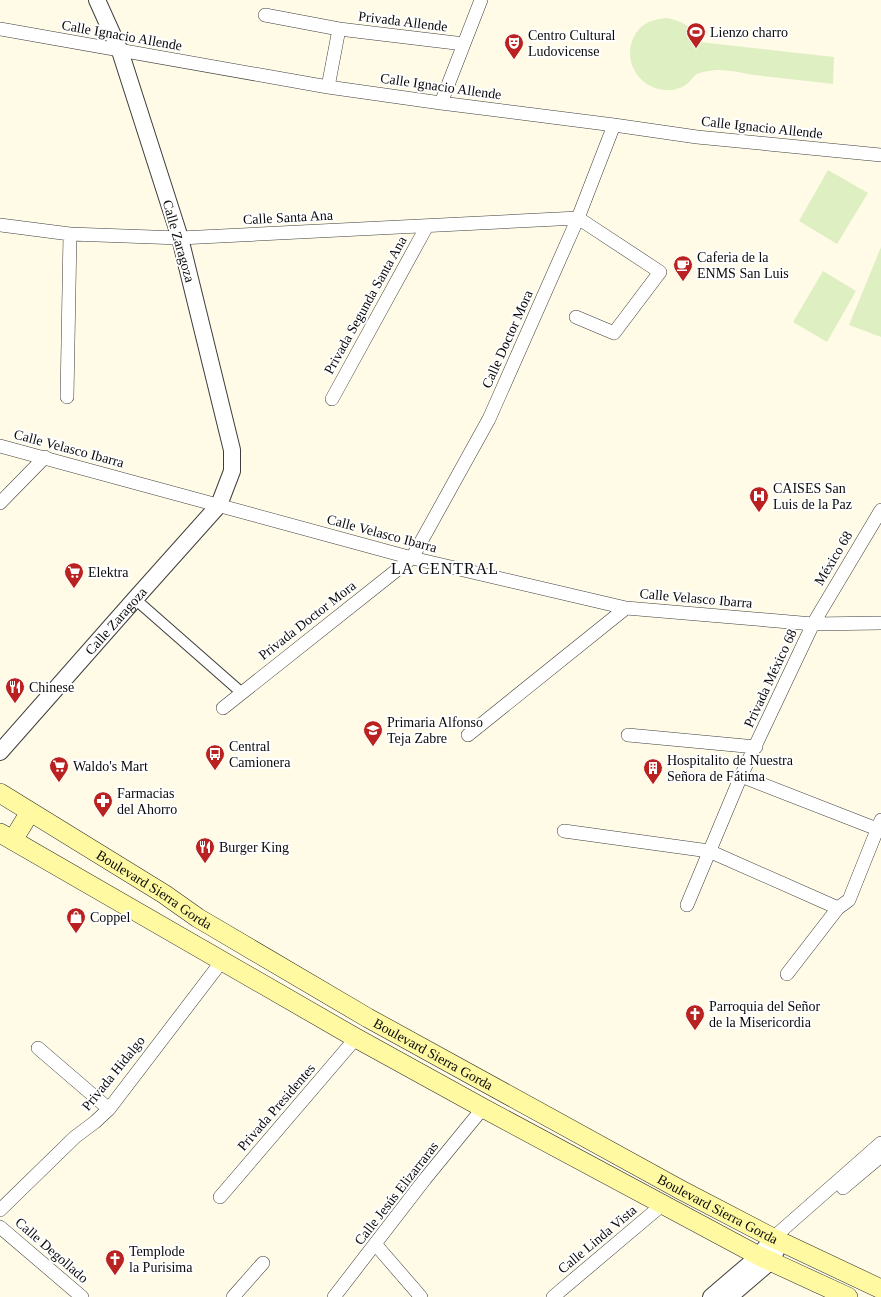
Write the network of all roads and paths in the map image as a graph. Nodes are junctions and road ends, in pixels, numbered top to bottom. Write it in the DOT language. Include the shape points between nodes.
graph roads {
  1 [pos="97,0"];
  2 [pos="481,0"];
  3 [pos="265,15"];
  4 [pos="0,29"];
  5 [pos="338,29"];
  6 [pos="464,44"];
  7 [pos="120,51"];
  8 [pos="328,87"];
  9 [pos="441,103"];
  10 [pos="614,125"];
  11 [pos="881,155"];
  12 [pos="578,218"];
  13 [pos="0,226"];
  14 [pos="427,226"];
  15 [pos="70,234"];
  16 [pos="180,238"];
  17 [pos="576,317"];
  18 [pos="67,397"];
  19 [pos="332,399"];
  20 [pos="0,446"];
  21 [pos="45,457"];
  22 [pos="0,502"];
  23 [pos="214,504"];
  24 [pos="881,510"];
  25 [pos="412,558"];
  26 [pos="135,599"];
  27 [pos="626,608"];
  28 [pos="881,623"];
  29 [pos="813,624"];
  30 [pos="242,693"];
  31 [pos="223,708"];
  32 [pos="468,735"];
  33 [pos="628,735"];
  34 [pos="0,738"];
  35 [pos="756,747"];
  36 [pos="0,752"];
  37 [pos="741,776"];
  38 [pos="0,793"];
  39 [pos="30,812"];
  40 [pos="879,824"];
  41 [pos="564,830"];
  42 [pos="6,836"];
  43 [pos="709,851"];
  44 [pos="687,905"];
  45 [pos="838,908"];
  46 [pos="198,918"];
  47 [pos="187,941"];
  48 [pos="222,961"];
  49 [pos="787,974"];
  50 [pos="356,1038"];
  51 [pos="38,1048"];
  52 [pos="483,1108"];
  53 [pos="109,1109"];
  54 [pos="881,1144"];
  55 [pos="881,1156"];
  56 [pos="220,1196"];
  57 [pos="662,1205"];
  58 [pos="0,1210"];
  59 [pos="0,1227"];
  60 [pos="777,1240"];
  61 [pos="376,1245"];
  62 [pos="765,1258"];
  63 [pos="263,1263"];
  64 [pos="881,1289"];
  65 [pos="416,1295"];
  66 [pos="79,1296"];
  67 [pos="233,1297"];
  68 [pos="334,1297"];
  69 [pos="554,1297"];
  70 [pos="711,1297"];
  71 [pos="729,1297"];
  72 [pos="848,1297"];
  1 -- 7 [label="street, Calle Zaragoza"];
  2 -- 6 [label="street"];
  3 -- 5 [label="street, Privada Allende"];
  4 -- 7 [label="street, Calle Ignacio Allende"];
  5 -- 6 [label="street, Privada Allende"];
  5 -- 8 [label="street, Privada Allende"];
  6 -- 9 [label="street"];
  7 -- 8 [label="street, Calle Ignacio Allende"];
  7 -- 16 [label="street, Calle Zaragoza"];
  8 -- 9 [label="street, Calle Ignacio Allende"];
  9 -- 10 [label="street, Calle Ignacio Allende"];
  10 -- 11 [label="street, Calle Ignacio Allende" via="697,137"];
  10 -- 12 [label="street, Calle Doctor Mora"];
  12 -- 14 [label="street, Calle Santa Ana"];
  12 -- 17 [label="street" via="660,272 614,333"];
  12 -- 25 [label="street, Calle Doctor Mora" via="489,419"];
  13 -- 15 [label="street, Calle Santa Ana"];
  14 -- 16 [label="street, Calle Santa Ana"];
  14 -- 19 [label="street, Privada Segunda Santa Ana"];
  15 -- 16 [label="street, Calle Santa Ana"];
  15 -- 18 [label="street"];
  16 -- 23 [label="street, Calle Zaragoza" via="232,450 232,471"];
  20 -- 21 [label="street, Calle Velasco Ibarra"];
  21 -- 22 [label="street"];
  21 -- 23 [label="street, Calle Velasco Ibarra"];
  23 -- 25 [label="street, Calle Velasco Ibarra"];
  23 -- 26 [label="street, Calle Zaragoza"];
  23 -- 34 [label="street, Calle Zaragoza"];
  24 -- 29 [label="street, México 68"];
  25 -- 27 [label="street, Calle Velasco Ibarra"];
  25 -- 30 [label="street, Privada Doctor Mora"];
  26 -- 30 [label="street"];
  26 -- 36 [label="street, Calle Zaragoza"];
  27 -- 29 [label="street, Calle Velasco Ibarra"];
  27 -- 32 [label="street"];
  28 -- 29 [label="street, Calle Velasco Ibarra"];
  29 -- 35 [label="street, Privada México 68"];
  30 -- 31 [label="street, Privada Doctor Mora"];
  33 -- 35 [label="street, Privada México 68"];
  35 -- 37 [label="street, Privada México 68"];
  37 -- 40 [label="street"];
  37 -- 43 [label="street, Privada México 68"];
  38 -- 39 [label="main road, Boulevard Sierra Gorda"];
  39 -- 42 [label="main road"];
  39 -- 46 [label="main road, Boulevard Sierra Gorda" via="164,894"];
  40 -- 45 [label="street" via="849,900"];
  41 -- 43 [label="street"];
  42 -- 47 [label="main road, Boulevard Sierra Gorda"];
  43 -- 44 [label="street, Privada México 68"];
  43 -- 45 [label="street"];
  45 -- 49 [label="street"];
  46 -- 47 [label="main road"];
  46 -- 60 [label="main road, Boulevard Sierra Gorda" via="368,1018"];
  47 -- 48 [label="main road, Boulevard Sierra Gorda"];
  48 -- 50 [label="main road, Boulevard Sierra Gorda"];
  48 -- 53 [label="street, Privada Hidalgo"];
  50 -- 52 [label="main road, Boulevard Sierra Gorda"];
  50 -- 56 [label="street, Privada Presidentes"];
  51 -- 53 [label="street"];
  52 -- 57 [label="main road, Boulevard Sierra Gorda"];
  52 -- 61 [label="street, Calle Jesús Elizarraras" via="425,1179"];
  53 -- 58 [label="street, Privada Hidalgo" via="75,1137"];
  54 -- 60 [label="street"];
  55 -- 60 [label="street"];
  57 -- 62 [label="main road, Boulevard Sierra Gorda"];
  57 -- 69 [label="street, Calle Linda Vista"];
  59 -- 66 [label="street, Calle Degollado"];
  60 -- 62 [label="street"];
  60 -- 64 [label="main road, Boulevard Sierra Gorda"];
  61 -- 65 [label="street"];
  61 -- 68 [label="street, Calle Jesús Elizarraras"];
  62 -- 70 [label="street"];
  62 -- 71 [label="street"];
  62 -- 72 [label="main road, Boulevard Sierra Gorda"];
  63 -- 67 [label="street"];
}
